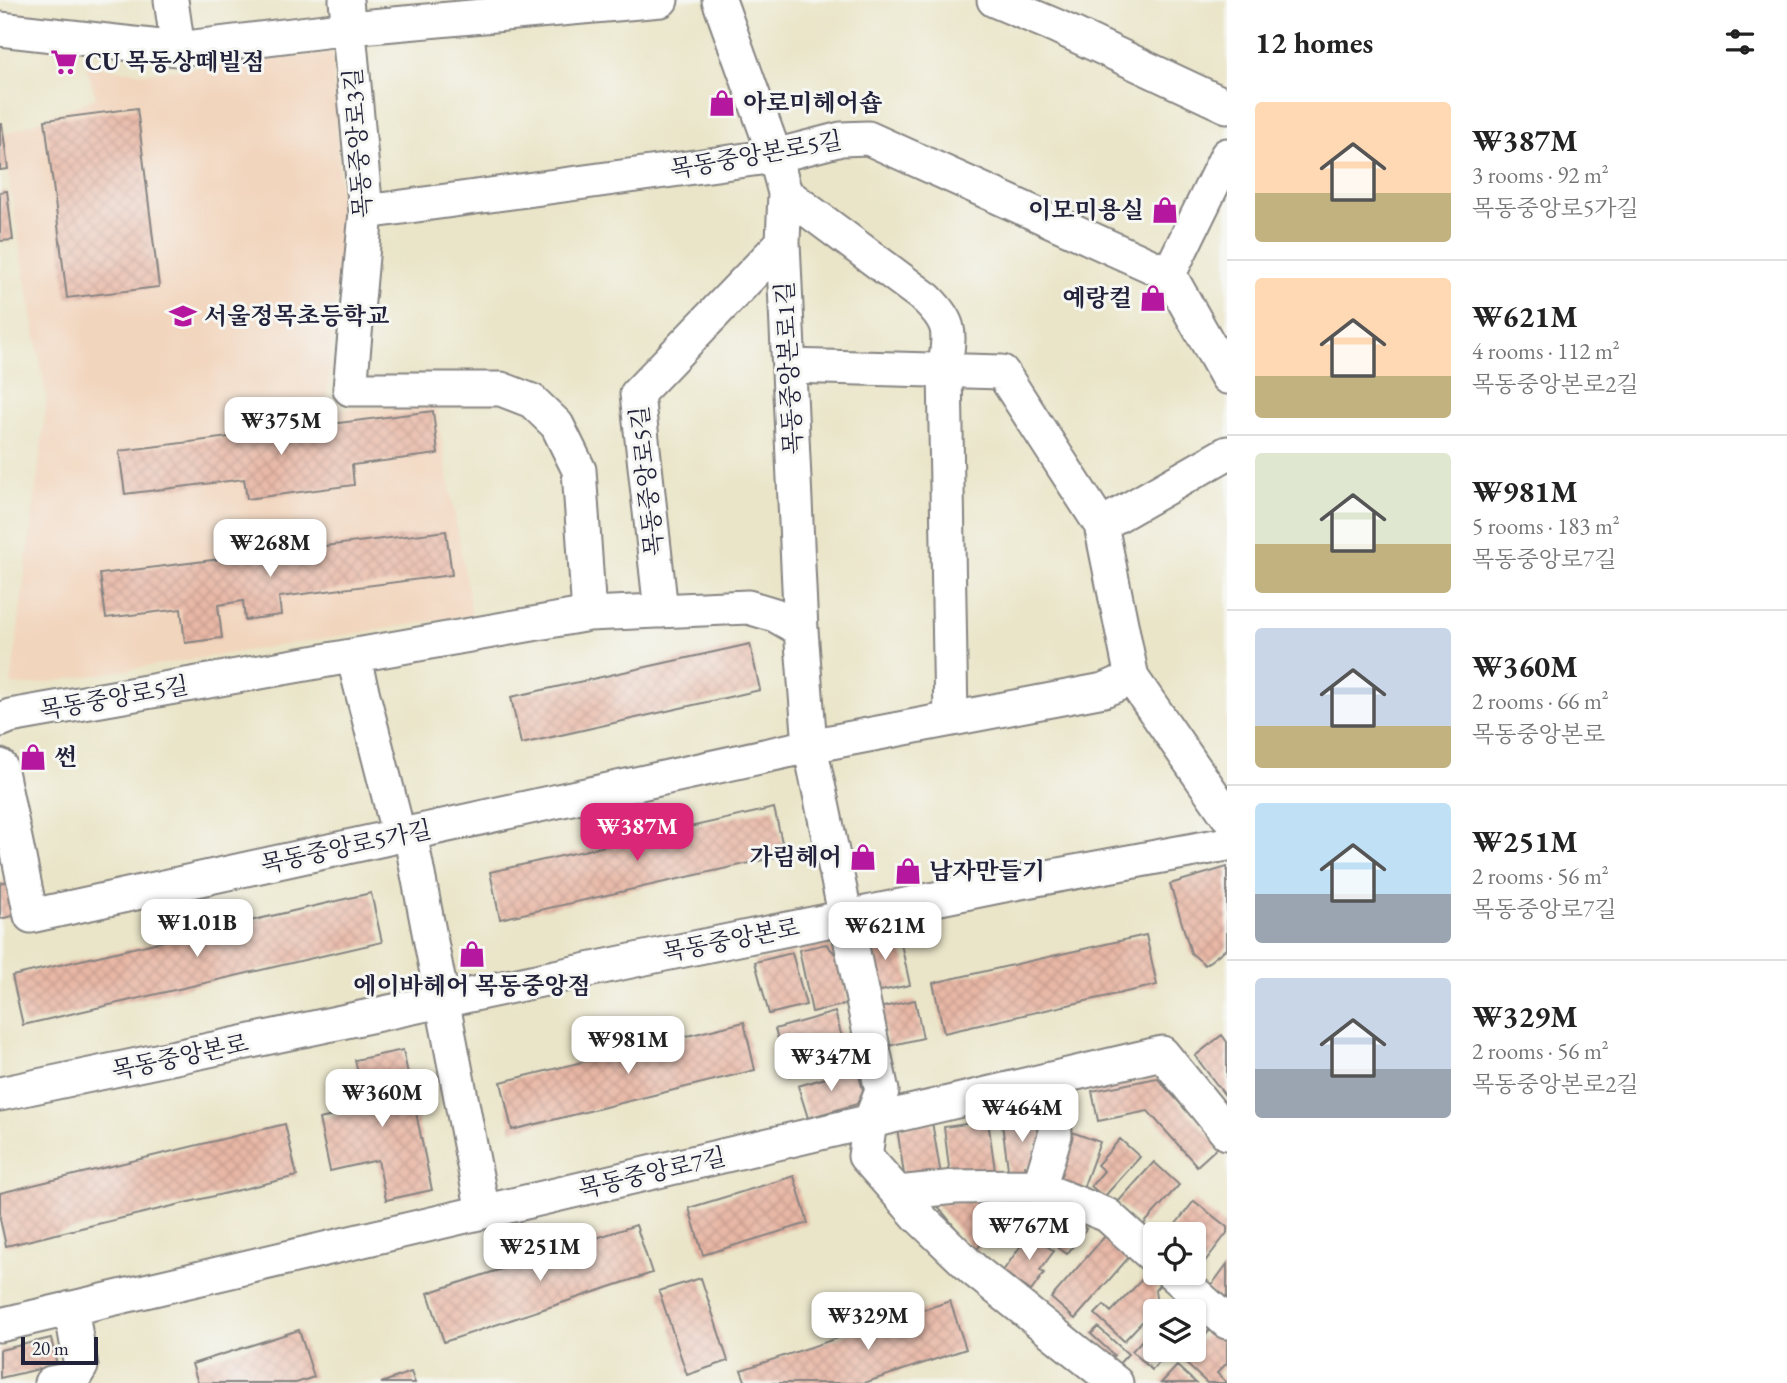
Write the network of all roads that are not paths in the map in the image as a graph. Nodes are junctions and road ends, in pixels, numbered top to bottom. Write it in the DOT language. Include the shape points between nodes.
graph roads {
  1 [pos="171,0"];
  2 [pos="661,0"];
  3 [pos="719,0"];
  4 [pos="994,0"];
  5 [pos="522,6"];
  6 [pos="1062,13"];
  7 [pos="347,14"];
  8 [pos="0,29"];
  9 [pos="178,49"];
  10 [pos="1227,106"];
  11 [pos="1227,155"];
  12 [pos="775,156"];
  13 [pos="785,193"];
  14 [pos="366,212"];
  15 [pos="783,242"];
  16 [pos="1169,274"];
  17 [pos="789,366"];
  18 [pos="945,371"];
  19 [pos="1227,377"];
  20 [pos="1227,453"];
  21 [pos="1101,525"];
  22 [pos="661,611"];
  23 [pos="589,614"];
  24 [pos="801,630"];
  25 [pos="353,656"];
  26 [pos="1132,678"];
  27 [pos="951,719"];
  28 [pos="0,720"];
  29 [pos="810,746"];
  30 [pos="0,766"];
  31 [pos="1227,815"];
  32 [pos="405,834"];
  33 [pos="1227,844"];
  34 [pos="845,917"];
  35 [pos="442,1001"];
  36 [pos="1053,1079"];
  37 [pos="0,1094"];
  38 [pos="870,1122"];
  39 [pos="1227,1133"];
  40 [pos="1039,1188"];
  41 [pos="898,1193"];
  42 [pos="483,1212"];
  43 [pos="1143,1247"];
  44 [pos="1186,1285"];
  45 [pos="71,1308"];
  46 [pos="1227,1322"];
  47 [pos="0,1325"];
  48 [pos="1109,1382"];
  49 [pos="51,1383"];
  1 -- 9 [label="street"];
  2 -- 5 [label="street"];
  3 -- 12 [label="street, 목동중앙본로1길"];
  4 -- 6 [label="street"];
  5 -- 7 [label="street"];
  6 -- 10 [label="street"];
  7 -- 9 [label="street"];
  7 -- 14 [label="street, 목동중앙로3길"];
  8 -- 9 [label="street"];
  11 -- 16 [label="street"];
  12 -- 13 [label="street, 목동중앙본로1길"];
  12 -- 14 [label="street, 목동중앙본로5길"];
  12 -- 16 [label="street, 목동중앙본로5길" via="841,139 868,138"];
  13 -- 15 [label="street, 목동중앙본로1길"];
  13 -- 18 [label="street" via="940,312 948,330"];
  14 -- 23 [label="street, 목동중앙로3길" via="350,389 501,389 532,401 557,425 579,470"];
  15 -- 17 [label="street, 목동중앙본로1길"];
  15 -- 22 [label="street, 목동중앙로5길" via="637,394"];
  16 -- 19 [label="street"];
  17 -- 18 [label="street"];
  17 -- 24 [label="street, 목동중앙본로1길"];
  18 -- 21 [label="street" via="1002,372"];
  18 -- 27 [label="street"];
  20 -- 21 [label="street"];
  21 -- 26 [label="street"];
  22 -- 23 [label="street, 목동중앙로5길"];
  22 -- 24 [label="street, 목동중앙로5길" via="748,607"];
  23 -- 25 [label="street, 목동중앙로5길"];
  24 -- 29 [label="street, 목동중앙본로1길"];
  25 -- 28 [label="street, 목동중앙로5길"];
  25 -- 32 [label="street"];
  26 -- 27 [label="street" via="1104,690"];
  26 -- 31 [label="street"];
  27 -- 29 [label="street"];
  29 -- 32 [label="street, 목동중앙로5가길"];
  29 -- 34 [label="street, 목동중앙본로1길"];
  30 -- 32 [label="street, 목동중앙로5가길" via="31,916"];
  32 -- 35 [label="street"];
  33 -- 34 [label="street, 목동중앙본로"];
  34 -- 35 [label="street, 목동중앙본로"];
  34 -- 38 [label="street, 목동중앙본로1길" via="881,1091"];
  35 -- 37 [label="street, 목동중앙본로"];
  35 -- 42 [label="street"];
  36 -- 38 [label="street, 목동중앙로7길"];
  36 -- 39 [label="street, 목동중앙로7길" via="1162,1053"];
  36 -- 40 [label="street" via="1055,1136"];
  38 -- 41 [label="street, 목동중앙본로1길" via="865,1156"];
  38 -- 42 [label="street, 목동중앙로7길"];
  40 -- 41 [label="street" via="955,1187"];
  40 -- 43 [label="street" via="1107,1215"];
  41 -- 48 [label="street" via="974,1270"];
  42 -- 45 [label="street, 목동중앙로7길"];
  44 -- 46 [label="street"];
  45 -- 47 [label="street, 목동중앙로7길"];
  45 -- 49 [label="street" via="81,1366 73,1379"];
}
